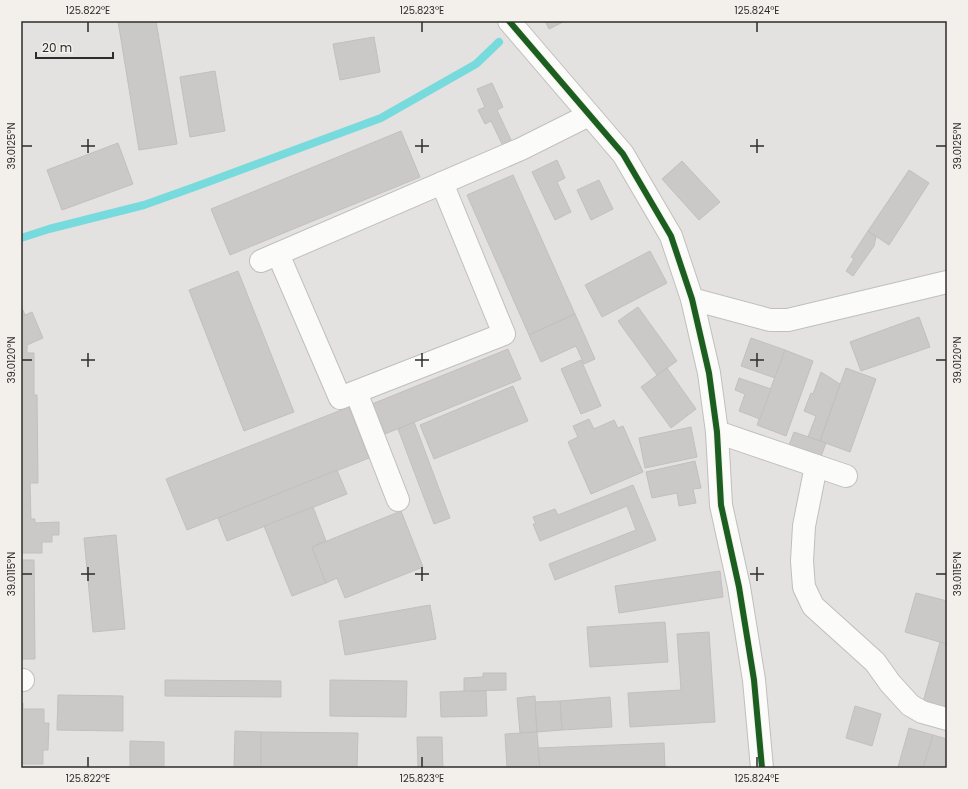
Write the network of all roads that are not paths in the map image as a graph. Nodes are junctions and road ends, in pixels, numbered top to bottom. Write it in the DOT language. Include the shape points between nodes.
graph roads {
  1 [pos="509,21"];
  2 [pos="590,115"];
  3 [pos="442,183"];
  4 [pos="945,284"];
  5 [pos="692,299"];
  6 [pos="356,392"];
  7 [pos="716,432"];
  8 [pos="816,466"];
  9 [pos="846,476"];
  10 [pos="398,500"];
  11 [pos="947,718"];
  12 [pos="762,768"];
  1 -- 2 [label="street"];
  2 -- 3 [label="street" via="521,149"];
  2 -- 5 [label="street" via="623,154 671,236"];
  3 -- 6 [label="street" via="504,334"];
  3 -- 6 [label="street" via="270,258 340,398"];
  4 -- 5 [label="street" via="788,320 770,320"];
  5 -- 7 [label="street" via="709,373"];
  6 -- 10 [label="street"];
  7 -- 8 [label="street"];
  7 -- 12 [label="street" via="721,505 739,587 754,680"];
  8 -- 9 [label="street"];
  8 -- 11 [label="street" via="804,526 802,561 804,587 813,606 875,662 910,705 922,712"];
}
